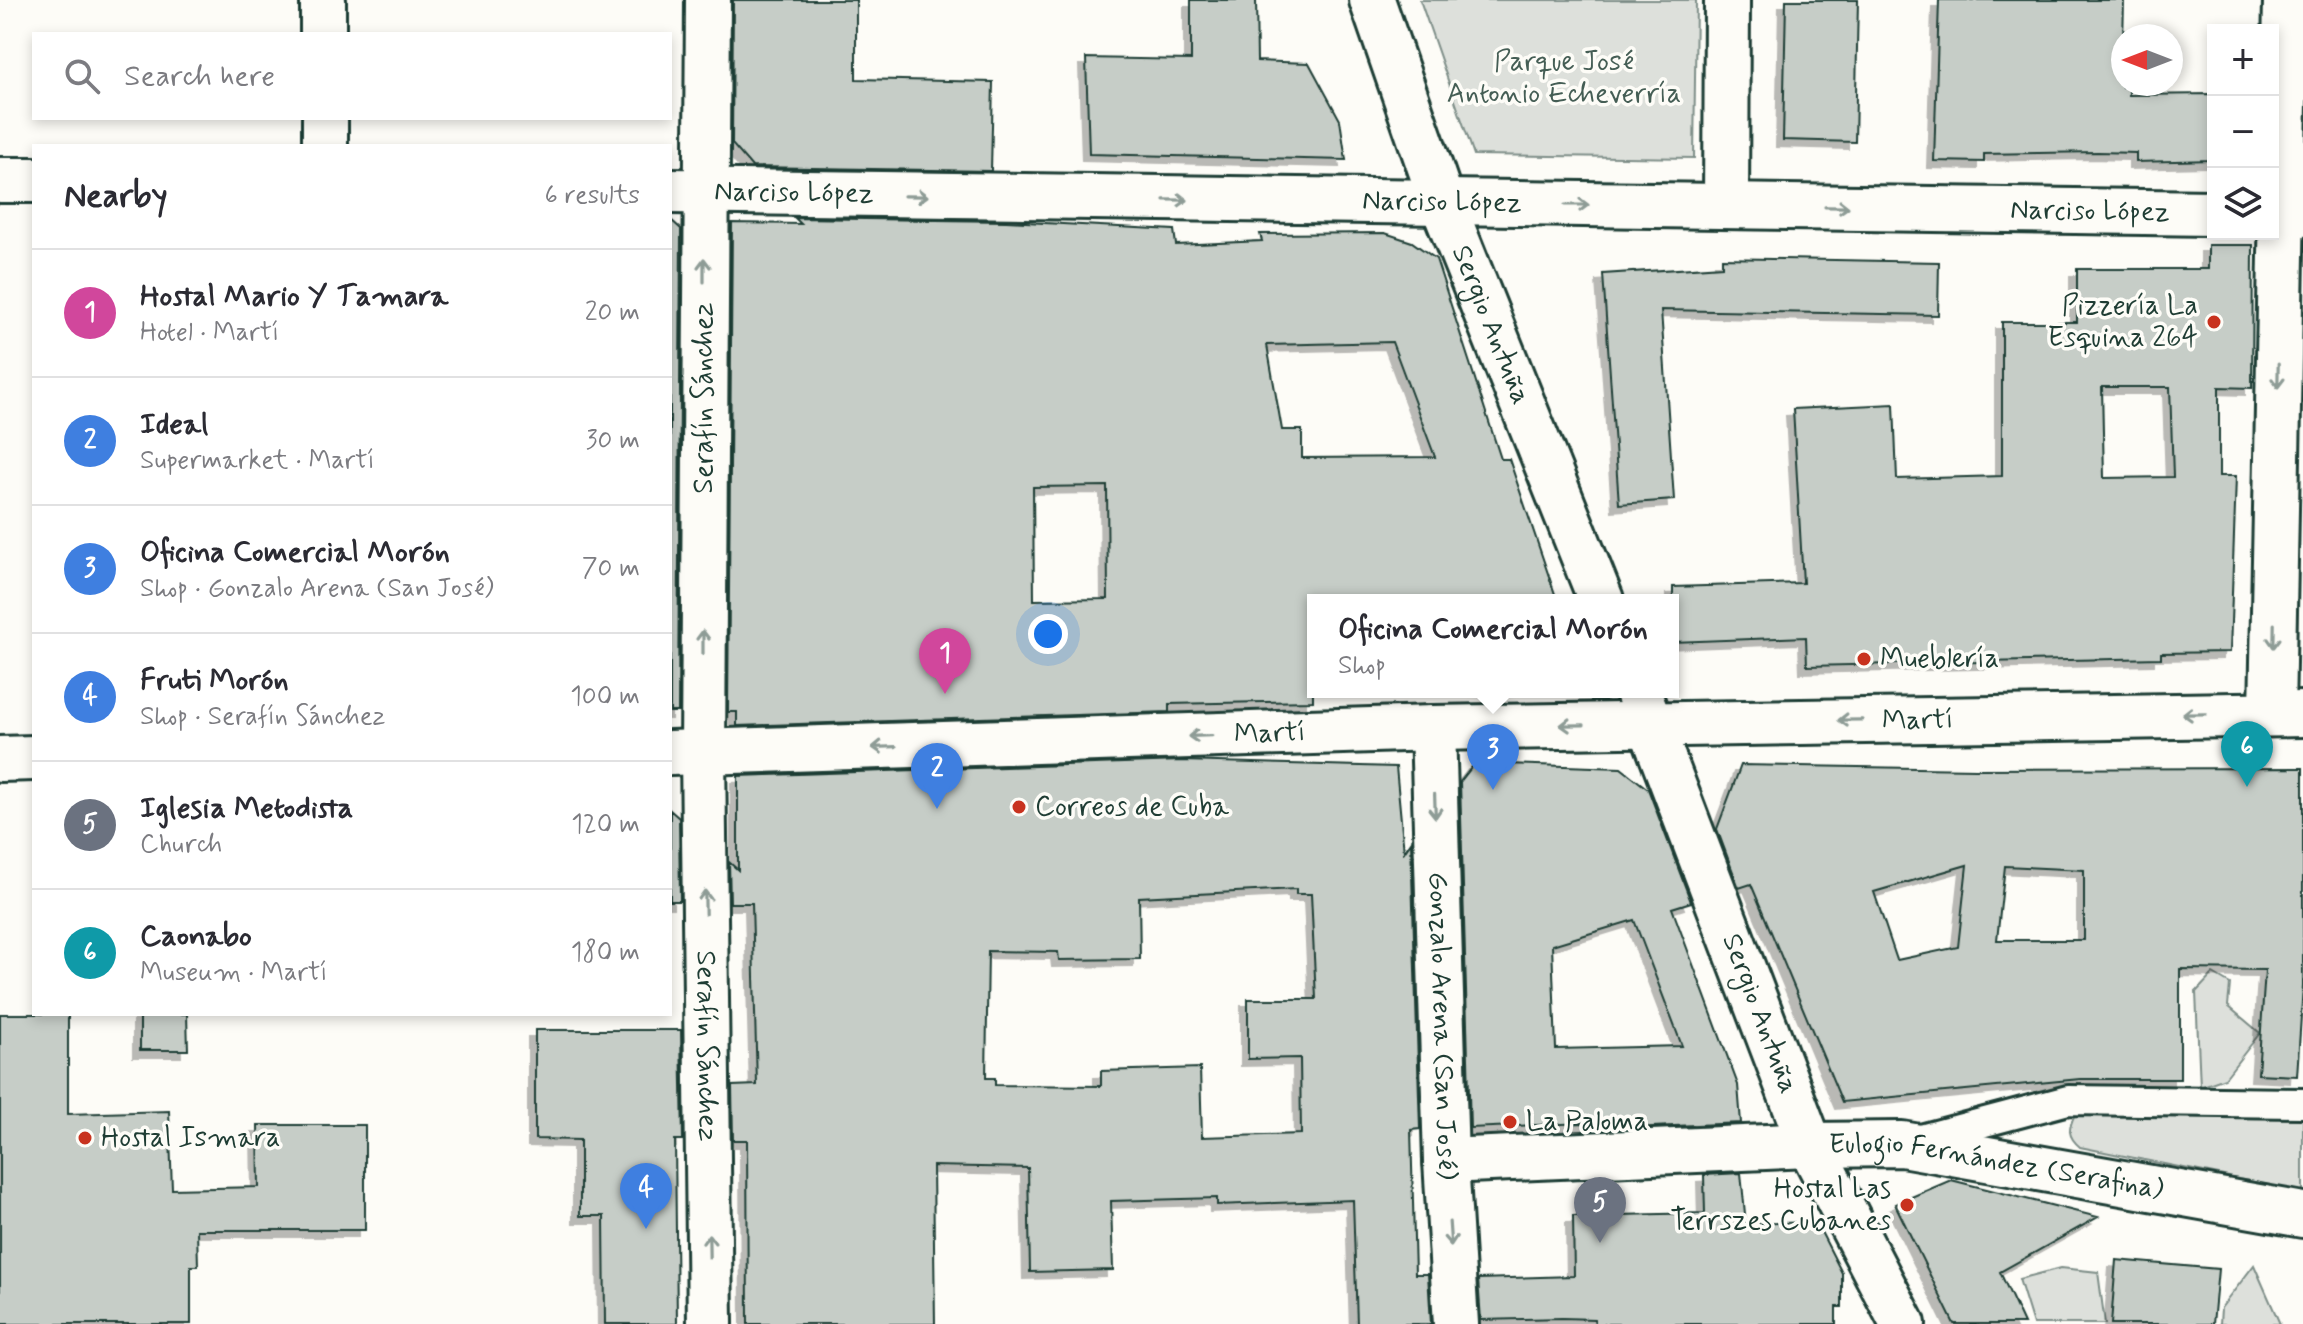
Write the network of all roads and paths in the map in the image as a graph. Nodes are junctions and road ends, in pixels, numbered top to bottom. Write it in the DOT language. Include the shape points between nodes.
graph roads {
  1 [pos="323,0"];
  2 [pos="708,0"];
  3 [pos="1372,0"];
  4 [pos="1727,0"];
  5 [pos="2286,0"];
  6 [pos="323,32"];
  7 [pos="325,120"];
  8 [pos="325,144"];
  9 [pos="0,180"];
  10 [pos="32,180"];
  11 [pos="687,192"];
  12 [pos="1443,205"];
  13 [pos="1726,206"];
  14 [pos="2207,213"];
  15 [pos="2286,214"];
  16 [pos="1599,594"];
  17 [pos="1644,708"];
  18 [pos="2288,713"];
  19 [pos="1433,728"];
  20 [pos="686,753"];
  21 [pos="32,758"];
  22 [pos="0,759"];
  23 [pos="2303,1103"];
  24 [pos="1902,1144"];
  25 [pos="1810,1145"];
  26 [pos="1446,1161"];
  27 [pos="2303,1215"];
  28 [pos="710,1324"];
  29 [pos="1456,1324"];
  30 [pos="1903,1324"];
  1 -- 6 [label="street"];
  2 -- 11 [label="street, Serafín Sánchez"];
  3 -- 12 [label="street, Sergio Antuña"];
  4 -- 13 [label="street"];
  5 -- 15 [label="street"];
  7 -- 8 [label="street"];
  9 -- 10 [label="street"];
  11 -- 12 [label="street, Narciso López, one-way"];
  20 -- 11 [label="street, Serafín Sánchez, one-way"];
  12 -- 13 [label="street, Narciso López, one-way"];
  12 -- 16 [label="street, Sergio Antuña"];
  13 -- 14 [label="street, Narciso López, one-way"];
  15 -- 18 [label="street, one-way"];
  18 -- 17 [label="street, Martí, one-way"];
  17 -- 19 [label="street, Martí, one-way"];
  17 -- 25 [label="street, Sergio Antuña"];
  19 -- 20 [label="street, Martí, one-way"];
  19 -- 26 [label="street, Gonzalo Arena (San José), one-way"];
  28 -- 20 [label="street, Serafín Sánchez, one-way"];
  21 -- 22 [label="street"];
  23 -- 24 [label="lane" via="2068,1100"];
  24 -- 25 [label="street, Eulogio Fernández (Serafina)"];
  24 -- 27 [label="street, Eulogio Fernández (Serafina)"];
  25 -- 26 [label="street, Eulogio Fernández (Serafina)"];
  25 -- 30 [label="street, Sergio Antuña"];
  26 -- 29 [label="street, Gonzalo Arena (San José), one-way"];
}
